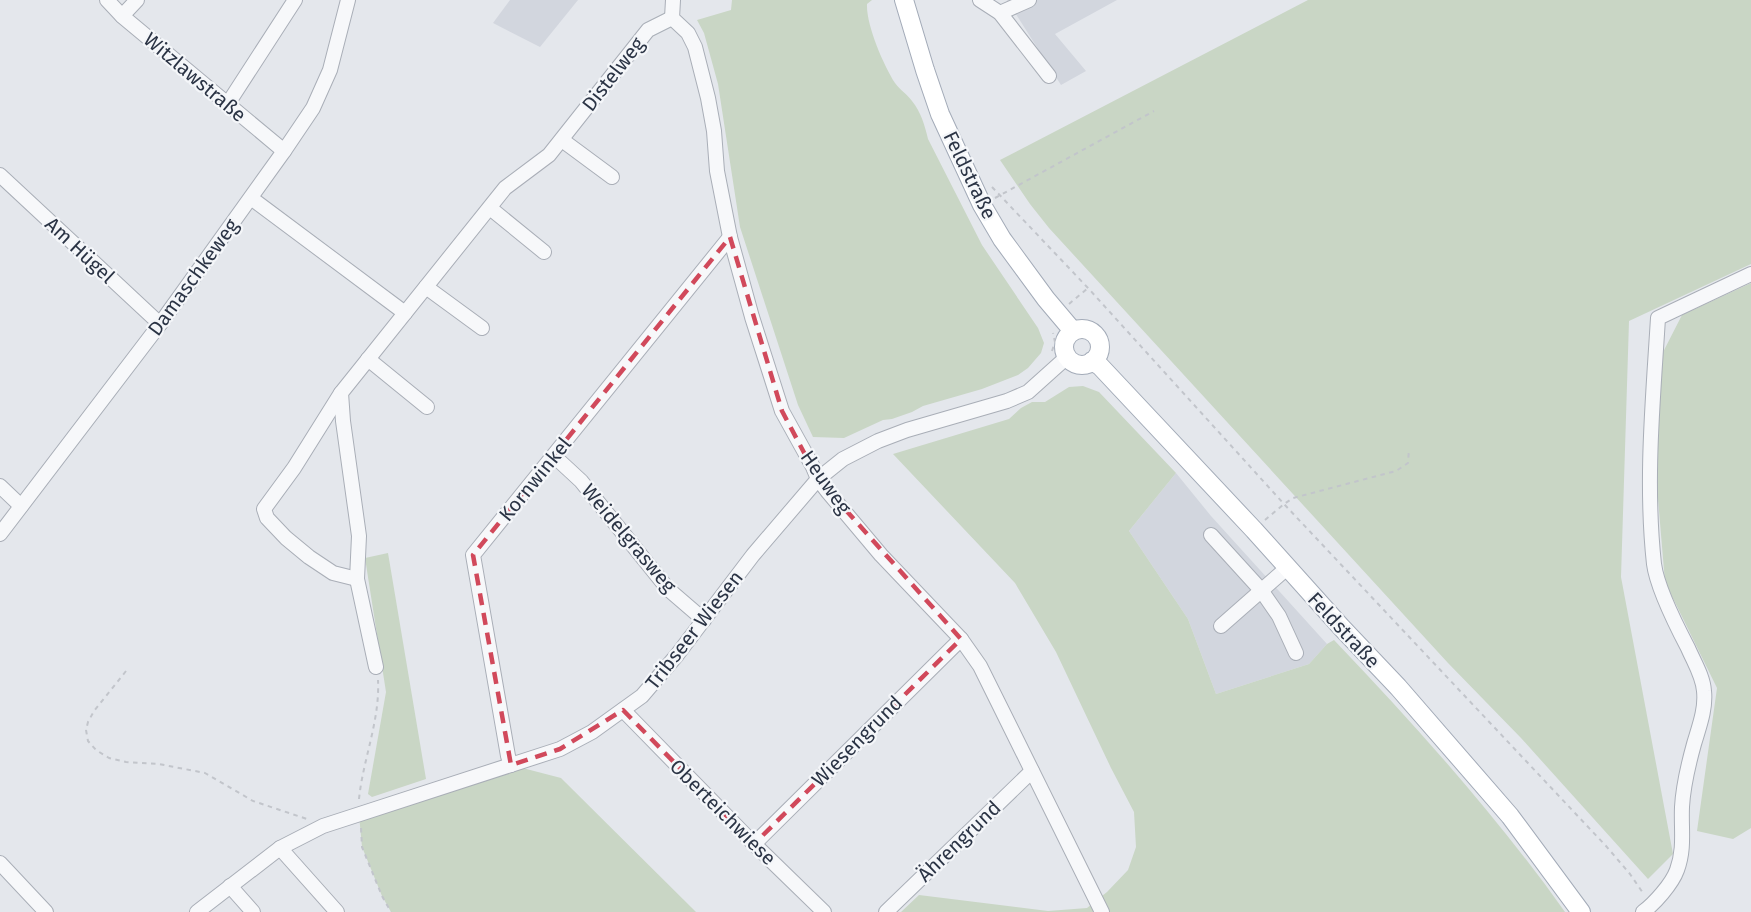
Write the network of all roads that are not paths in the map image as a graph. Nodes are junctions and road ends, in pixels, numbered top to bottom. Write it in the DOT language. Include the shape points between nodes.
graph roads {
  1 [pos="107,0"];
  2 [pos="137,0"];
  3 [pos="295,0"];
  4 [pos="348,0"];
  5 [pos="673,0"];
  6 [pos="904,0"];
  7 [pos="980,0"];
  8 [pos="1029,0"];
  9 [pos="1000,13"];
  10 [pos="122,16"];
  11 [pos="672,18"];
  12 [pos="1049,76"];
  13 [pos="227,105"];
  14 [pos="562,140"];
  15 [pos="284,152"];
  16 [pos="0,175"];
  17 [pos="612,177"];
  18 [pos="251,198"];
  19 [pos="490,208"];
  20 [pos="730,237"];
  21 [pos="544,252"];
  22 [pos="1751,274"];
  23 [pos="426,287"];
  24 [pos="405,313"];
  25 [pos="160,324"];
  26 [pos="482,328"];
  27 [pos="1073,331"];
  28 [pos="1059,355"];
  29 [pos="368,359"];
  30 [pos="1092,361"];
  31 [pos="341,393"];
  32 [pos="427,407"];
  33 [pos="554,456"];
  34 [pos="818,479"];
  35 [pos="0,486"];
  36 [pos="21,506"];
  37 [pos="0,534"];
  38 [pos="1211,535"];
  39 [pos="1287,568"];
  40 [pos="357,579"];
  41 [pos="1261,591"];
  42 [pos="704,620"];
  43 [pos="1221,626"];
  44 [pos="961,639"];
  45 [pos="1296,653"];
  46 [pos="376,667"];
  47 [pos="623,710"];
  48 [pos="511,765"];
  49 [pos="1032,771"];
  50 [pos="754,844"];
  51 [pos="280,848"];
  52 [pos="0,863"];
  53 [pos="230,886"];
  54 [pos="1647,909"];
  55 [pos="45,912"];
  56 [pos="197,912"];
  57 [pos="253,912"];
  58 [pos="337,912"];
  59 [pos="825,912"];
  60 [pos="886,912"];
  61 [pos="1102,912"];
  62 [pos="1581,912"];
  1 -- 10 [label="street, Witzlawstraße"];
  2 -- 10 [label="street"];
  3 -- 13 [label="street"];
  4 -- 15 [label="street, Damaschkeweg" via="330,70 313,108"];
  5 -- 11 [label="street"];
  6 -- 27 [label="main road, Feldstraße" via="940,114 982,205 1002,239"];
  7 -- 9 [label="street"];
  8 -- 9 [label="street"];
  9 -- 12 [label="street"];
  10 -- 13 [label="street, Witzlawstraße"];
  11 -- 14 [label="street, Distelweg" via="648,30"];
  11 -- 20 [label="street, Heuweg" via="688,33 702,72"];
  13 -- 15 [label="street, Witzlawstraße"];
  14 -- 17 [label="street"];
  14 -- 19 [label="street, Distelweg" via="549,155 505,188"];
  15 -- 18 [label="street, Damaschkeweg"];
  16 -- 25 [label="street, Am Hügel"];
  18 -- 24 [label="street"];
  18 -- 25 [label="street, Damaschkeweg"];
  19 -- 21 [label="street"];
  19 -- 23 [label="street, Distelweg"];
  20 -- 33 [label="street, Kornwinkel"];
  20 -- 34 [label="street, Heuweg" via="782,411"];
  22 -- 54 [label="street" via="1658,318 1650,472 1654,567 1704,691 1682,805 1683,850 1676,873"];
  23 -- 24 [label="street, Distelweg"];
  23 -- 26 [label="street"];
  24 -- 29 [label="street, Distelweg"];
  25 -- 36 [label="street, Damaschkeweg"];
  27 -- 28 [label="main road"];
  27 -- 30 [label="main road, Feldstraße" via="1084,329 1098,339 1099,351"];
  28 -- 30 [label="main road" via="1077,364"];
  28 -- 34 [label="street, Tribseer Wiesen" via="1028,392 878,441 843,459"];
  29 -- 31 [label="street, Distelweg"];
  29 -- 32 [label="street"];
  30 -- 39 [label="main road, Feldstraße"];
  31 -- 40 [label="street" via="359,536"];
  31 -- 40 [label="street, Distelweg" via="264,508 267,518 309,556 333,573"];
  33 -- 42 [label="street, Weidelgrasweg" via="581,481 668,589"];
  33 -- 48 [label="street, Kornwinkel" via="473,555"];
  34 -- 42 [label="street, Tribseer Wiesen"];
  34 -- 44 [label="street, Heuweg" via="881,555"];
  35 -- 36 [label="street"];
  36 -- 37 [label="street, Damaschkeweg"];
  38 -- 41 [label="street"];
  39 -- 41 [label="street"];
  39 -- 62 [label="main road, Feldstraße" via="1510,816"];
  40 -- 46 [label="street"];
  41 -- 43 [label="street"];
  41 -- 45 [label="street" via="1279,616"];
  42 -- 47 [label="street, Tribseer Wiesen" via="642,696"];
  44 -- 49 [label="street, Heuweg" via="980,666"];
  44 -- 50 [label="street, Wiesengrund"];
  47 -- 48 [label="street, Tribseer Wiesen" via="560,749"];
  47 -- 50 [label="street, Oberteichwiese"];
  48 -- 51 [label="street, Tribseer Wiesen" via="323,826"];
  49 -- 60 [label="street, Ährengrund"];
  49 -- 61 [label="street, Heuweg"];
  50 -- 59 [label="street, Oberteichwiese"];
  51 -- 53 [label="street, Tribseer Wiesen"];
  51 -- 58 [label="street"];
  52 -- 55 [label="street"];
  53 -- 56 [label="street, Tribseer Wiesen"];
  53 -- 57 [label="street"];
}
